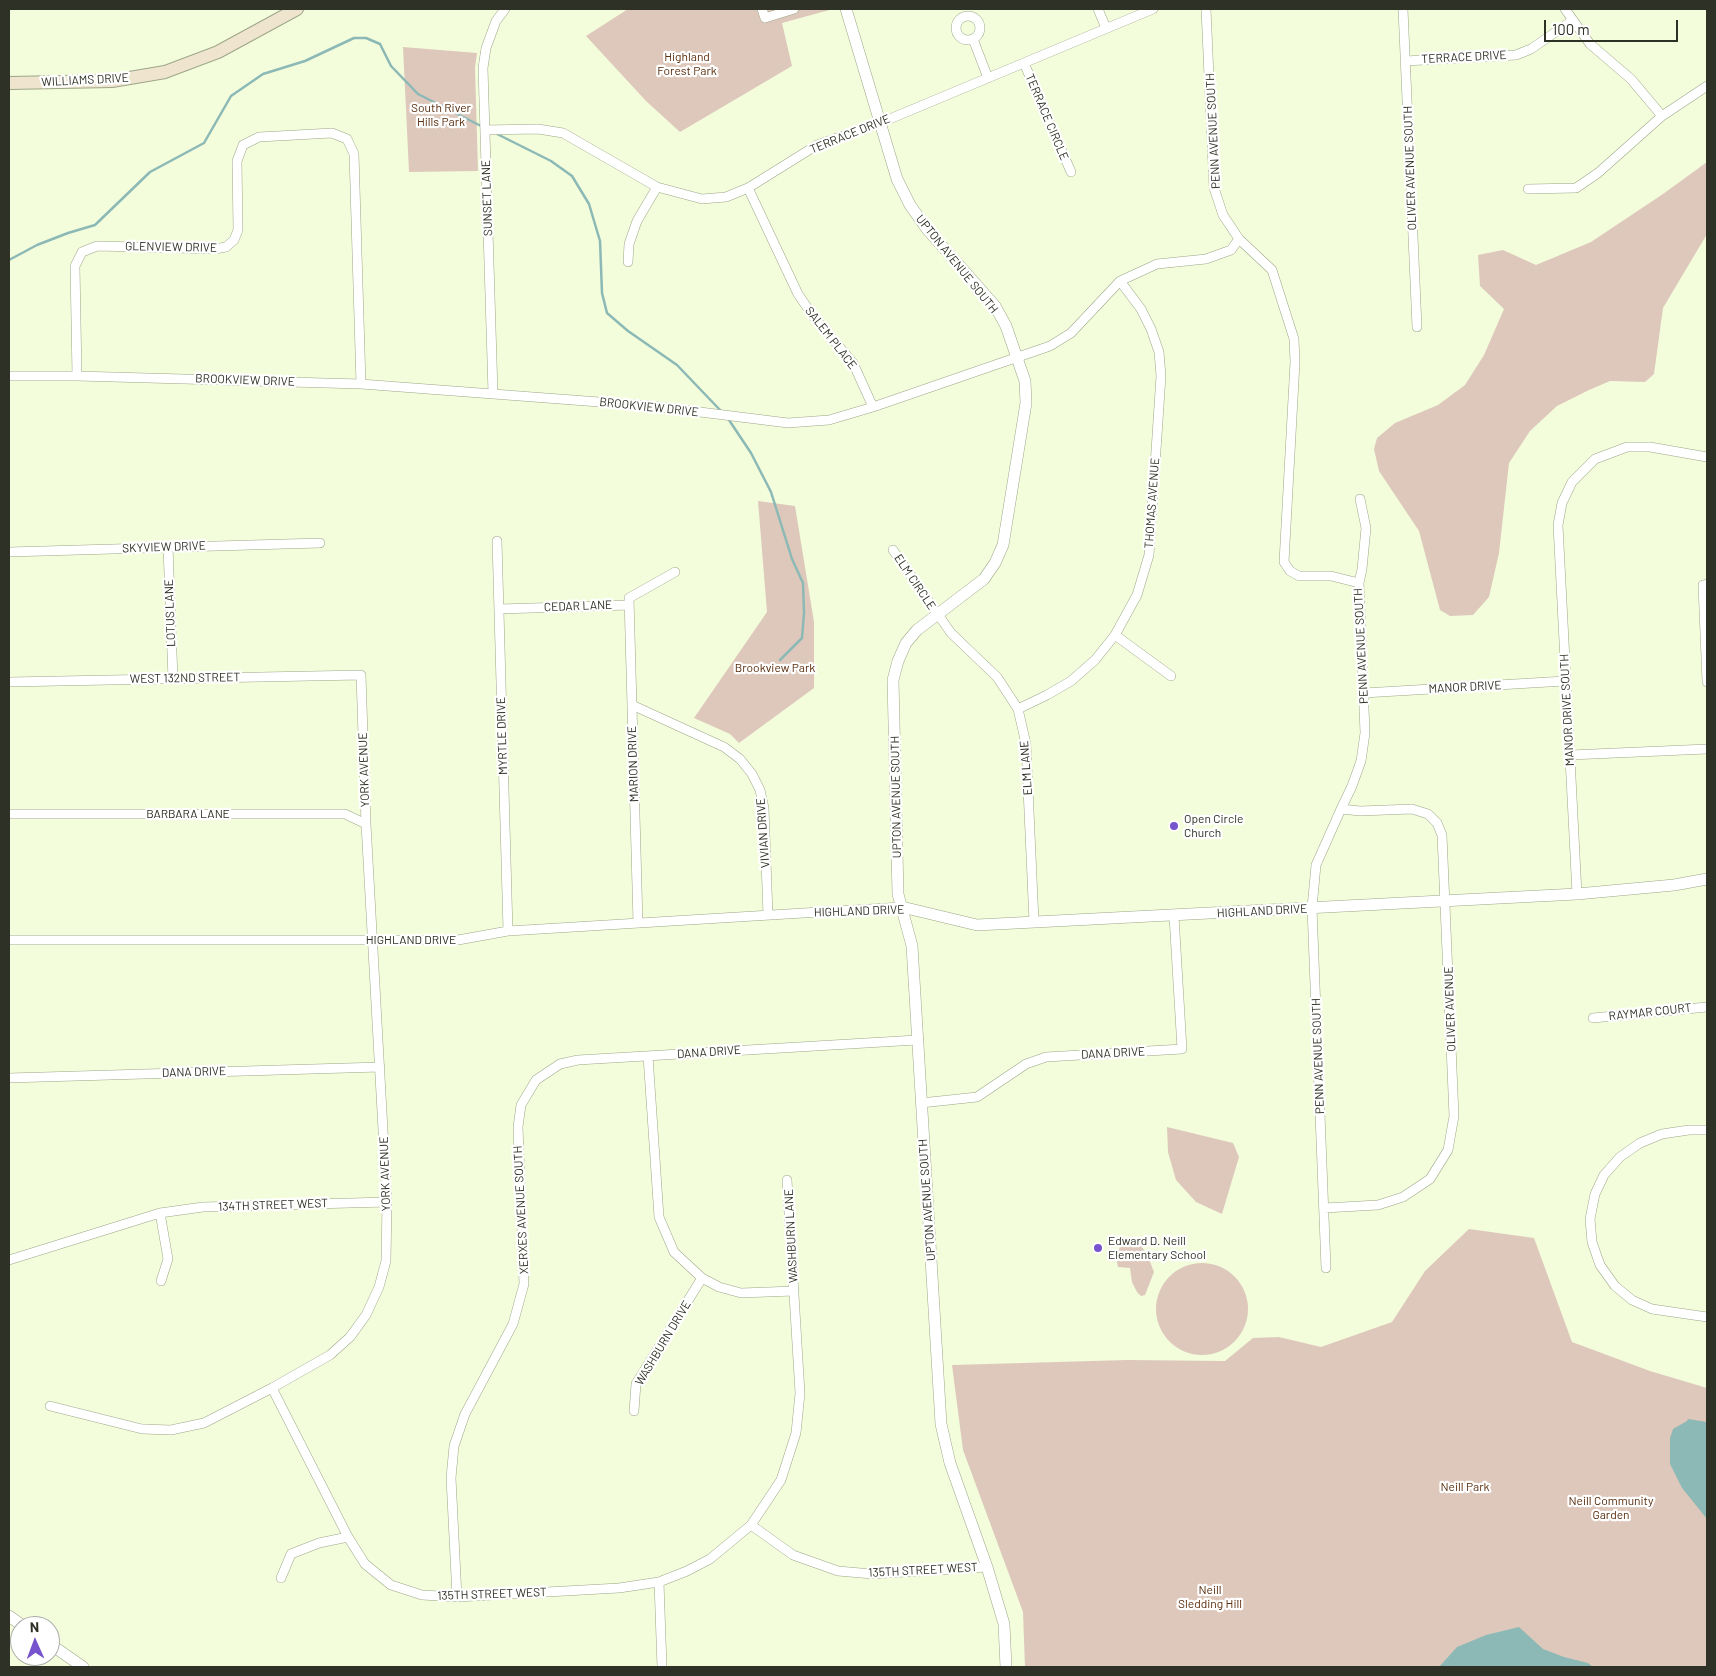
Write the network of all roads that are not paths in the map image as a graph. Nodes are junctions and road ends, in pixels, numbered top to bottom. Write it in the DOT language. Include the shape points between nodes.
graph roads {
  1 [pos="297,9"];
  2 [pos="505,9"];
  3 [pos="762,9"];
  4 [pos="794,9"];
  5 [pos="846,9"];
  6 [pos="1098,9"];
  7 [pos="1153,9"];
  8 [pos="1206,9"];
  9 [pos="1403,9"];
  10 [pos="1565,9"];
  11 [pos="1573,20"];
  12 [pos="1106,28"];
  13 [pos="973,39"];
  14 [pos="1405,61"];
  15 [pos="1024,63"];
  16 [pos="988,78"];
  17 [pos="9,83"];
  18 [pos="1707,86"];
  19 [pos="1662,116"];
  20 [pos="880,123"];
  21 [pos="485,130"];
  22 [pos="1070,172"];
  23 [pos="658,186"];
  24 [pos="748,188"];
  25 [pos="1528,189"];
  26 [pos="1239,239"];
  27 [pos="628,262"];
  28 [pos="1120,282"];
  29 [pos="1417,327"];
  30 [pos="1018,358"];
  31 [pos="9,376"];
  32 [pos="77,376"];
  33 [pos="361,384"];
  34 [pos="493,393"];
  35 [pos="873,407"];
  36 [pos="1707,457"];
  37 [pos="1360,499"];
  38 [pos="497,541"];
  39 [pos="320,543"];
  40 [pos="168,547"];
  41 [pos="894,550"];
  42 [pos="9,552"];
  43 [pos="675,572"];
  44 [pos="1359,583"];
  45 [pos="1705,584"];
  46 [pos="629,605"];
  47 [pos="499,609"];
  48 [pos="937,614"];
  49 [pos="1115,635"];
  50 [pos="361,675"];
  51 [pos="1171,676"];
  52 [pos="173,679"];
  53 [pos="1566,681"];
  54 [pos="9,682"];
  55 [pos="1707,682"];
  56 [pos="1364,693"];
  57 [pos="632,705"];
  58 [pos="1018,709"];
  59 [pos="1707,749"];
  60 [pos="1570,755"];
  61 [pos="1341,809"];
  62 [pos="9,814"];
  63 [pos="366,824"];
  64 [pos="1707,879"];
  65 [pos="1577,894"];
  66 [pos="1446,901"];
  67 [pos="902,907"];
  68 [pos="1312,908"];
  69 [pos="768,915"];
  70 [pos="1174,916"];
  71 [pos="1034,922"];
  72 [pos="638,923"];
  73 [pos="508,931"];
  74 [pos="9,940"];
  75 [pos="372,940"];
  76 [pos="1707,1006"];
  77 [pos="1593,1018"];
  78 [pos="918,1040"];
  79 [pos="648,1056"];
  80 [pos="560,1064"];
  81 [pos="380,1067"];
  82 [pos="9,1078"];
  83 [pos="921,1103"];
  84 [pos="1707,1130"];
  85 [pos="787,1180"];
  86 [pos="387,1202"];
  87 [pos="1324,1208"];
  88 [pos="160,1212"];
  89 [pos="9,1260"];
  90 [pos="1326,1268"];
  91 [pos="702,1278"];
  92 [pos="161,1280"];
  93 [pos="794,1291"];
  94 [pos="1707,1317"];
  95 [pos="272,1388"];
  96 [pos="50,1406"];
  97 [pos="634,1411"];
  98 [pos="751,1525"];
  99 [pos="348,1537"];
  100 [pos="987,1568"];
  101 [pos="280,1578"];
  102 [pos="659,1582"];
  103 [pos="457,1597"];
  104 [pos="60,1651"];
  105 [pos="83,1667"];
  106 [pos="662,1667"];
  107 [pos="1006,1667"];
  1 -- 17 [label="main road, WILLIAMS DRIVE" via="218,52 165,72 112,81"];
  2 -- 21 [label="street, SUNSET LANE" via="496,21 486,48 483,68"];
  3 -- 4 [label="street" via="765,18"];
  5 -- 20 [label="street, UPTON AVENUE SOUTH"];
  6 -- 12 [label="street"];
  7 -- 12 [label="street, TERRACE DRIVE"];
  8 -- 26 [label="street, PENN AVENUE SOUTH" via="1214,188 1223,215"];
  9 -- 14 [label="street, OLIVER AVENUE SOUTH"];
  10 -- 11 [label="street"];
  11 -- 14 [label="street, TERRACE DRIVE" via="1516,55"];
  11 -- 19 [label="street" via="1590,44 1631,80"];
  12 -- 15 [label="street, TERRACE DRIVE"];
  13 -- 16 [label="street"];
  14 -- 29 [label="street, OLIVER AVENUE SOUTH"];
  15 -- 16 [label="street, TERRACE DRIVE"];
  15 -- 22 [label="street, TERRACE CIRCLE"];
  16 -- 20 [label="street, TERRACE DRIVE"];
  18 -- 19 [label="street"];
  19 -- 25 [label="street" via="1598,173 1576,188"];
  20 -- 24 [label="street, TERRACE DRIVE" via="817,145"];
  20 -- 30 [label="street, UPTON AVENUE SOUTH" via="897,179 910,205 926,229 995,306"];
  21 -- 23 [label="street, TERRACE DRIVE" via="538,129 563,134"];
  21 -- 34 [label="street, SUNSET LANE"];
  23 -- 24 [label="street, TERRACE DRIVE" via="702,199 726,197"];
  23 -- 27 [label="street" via="637,221 629,244"];
  24 -- 35 [label="street, SALEM PLACE" via="798,294 854,362"];
  26 -- 28 [label="street, BROOKVIEW DRIVE" via="1231,250 1206,259 1157,264"];
  26 -- 44 [label="street, PENN AVENUE SOUTH" via="1272,270 1294,339 1284,562 1299,576 1331,576"];
  28 -- 30 [label="street, BROOKVIEW DRIVE" via="1071,333 1050,346"];
  28 -- 49 [label="street, THOMAS AVENUE" via="1141,309 1151,329 1159,352 1161,376 1149,555 1137,595"];
  30 -- 35 [label="street, BROOKVIEW DRIVE"];
  30 -- 48 [label="street, UPTON AVENUE SOUTH" via="1025,381 1026,403 1003,545 996,563 984,579"];
  31 -- 32 [label="street, BROOKVIEW DRIVE"];
  32 -- 33 [label="street, BROOKVIEW DRIVE"];
  32 -- 33 [label="street, GLENVIEW DRIVE" via="75,266 82,252 97,246 226,247 238,230 237,161 243,145 258,137 332,133 347,139 354,154"];
  33 -- 34 [label="street, BROOKVIEW DRIVE"];
  34 -- 35 [label="street, BROOKVIEW DRIVE" via="652,406 788,423 829,420"];
  36 -- 53 [label="street, MANOR DRIVE SOUTH" via="1650,447 1627,447 1596,459 1572,482 1562,503 1558,526"];
  37 -- 44 [label="street" via="1366,528"];
  38 -- 47 [label="street, MYRTLE DRIVE"];
  39 -- 40 [label="street, SKYVIEW DRIVE"];
  40 -- 42 [label="street, SKYVIEW DRIVE"];
  40 -- 52 [label="street, LOTUS LANE"];
  41 -- 48 [label="street, ELM CIRCLE"];
  43 -- 46 [label="street, CEDAR LANE" via="629,598"];
  44 -- 56 [label="street, PENN AVENUE SOUTH"];
  45 -- 55 [label="street"];
  46 -- 47 [label="street, CEDAR LANE"];
  46 -- 57 [label="street, MARION DRIVE"];
  47 -- 73 [label="street, MYRTLE DRIVE"];
  48 -- 58 [label="street, ELM LANE" via="951,633 997,677"];
  48 -- 67 [label="street, UPTON AVENUE SOUTH" via="906,644 893,680 898,888"];
  49 -- 51 [label="street"];
  49 -- 58 [label="street, THOMAS AVENUE" via="1095,660 1071,680 1047,696"];
  50 -- 52 [label="street, WEST 132ND STREET"];
  50 -- 63 [label="street, YORK AVENUE"];
  52 -- 54 [label="street, WEST 132ND STREET"];
  53 -- 56 [label="street, MANOR DRIVE"];
  53 -- 60 [label="street, MANOR DRIVE SOUTH"];
  56 -- 61 [label="street, PENN AVENUE SOUTH" via="1365,733 1361,761"];
  57 -- 69 [label="street, VIVIAN DRIVE" via="724,747 752,774 764,808"];
  57 -- 72 [label="street, MARION DRIVE"];
  58 -- 71 [label="street, ELM LANE" via="1026,744"];
  59 -- 60 [label="street"];
  60 -- 65 [label="street, MANOR DRIVE SOUTH"];
  61 -- 66 [label="street, OLIVER AVENUE" via="1360,812 1412,809 1428,814 1442,835"];
  61 -- 68 [label="street, PENN AVENUE SOUTH" via="1316,865"];
  62 -- 63 [label="street, BARBARA LANE" via="345,814"];
  63 -- 75 [label="street, YORK AVENUE"];
  64 -- 65 [label="street, HIGHLAND DRIVE" via="1674,886"];
  65 -- 66 [label="street, HIGHLAND DRIVE"];
  66 -- 68 [label="street, HIGHLAND DRIVE"];
  66 -- 87 [label="street, OLIVER AVENUE" via="1454,1116 1448,1150 1430,1178 1403,1197 1378,1205"];
  67 -- 69 [label="street, HIGHLAND DRIVE"];
  67 -- 71 [label="street, HIGHLAND DRIVE" via="977,925"];
  67 -- 78 [label="street, UPTON AVENUE SOUTH" via="912,946"];
  68 -- 70 [label="street, HIGHLAND DRIVE"];
  68 -- 87 [label="street, PENN AVENUE SOUTH"];
  69 -- 72 [label="street, HIGHLAND DRIVE"];
  70 -- 71 [label="street, HIGHLAND DRIVE"];
  70 -- 83 [label="street, DANA DRIVE" via="1182,1049 1046,1057 1026,1064 977,1097"];
  72 -- 73 [label="street, HIGHLAND DRIVE"];
  73 -- 75 [label="street, HIGHLAND DRIVE" via="458,940"];
  74 -- 75 [label="street, HIGHLAND DRIVE"];
  75 -- 81 [label="street, YORK AVENUE"];
  76 -- 77 [label="street, RAYMAR COURT"];
  78 -- 79 [label="street, DANA DRIVE"];
  78 -- 83 [label="street, UPTON AVENUE SOUTH"];
  79 -- 80 [label="street, DANA DRIVE"];
  79 -- 91 [label="street" via="659,1217 674,1252"];
  80 -- 103 [label="street, XERXES AVENUE SOUTH" via="536,1080 521,1105 518,1127 524,1284 513,1324 465,1414 454,1446 451,1478"];
  81 -- 82 [label="street, DANA DRIVE"];
  81 -- 86 [label="street, YORK AVENUE"];
  83 -- 100 [label="street, UPTON AVENUE SOUTH" via="941,1424 950,1463"];
  84 -- 94 [label="street" via="1662,1134 1640,1143 1620,1157 1604,1175 1595,1194 1590,1219 1592,1242 1600,1265 1615,1286 1632,1300 1652,1309"];
  85 -- 93 [label="street, WASHBURN LANE"];
  86 -- 88 [label="street, 134TH STREET WEST"];
  86 -- 95 [label="street, YORK AVENUE" via="386,1261 379,1288 366,1315 350,1337 330,1355"];
  87 -- 90 [label="street, PENN AVENUE SOUTH"];
  88 -- 89 [label="street, 134TH STREET WEST"];
  88 -- 92 [label="street" via="168,1259"];
  91 -- 93 [label="street" via="741,1293"];
  91 -- 97 [label="street, WASHBURN DRIVE" via="636,1384"];
  93 -- 98 [label="street, WASHBURN LANE" via="800,1393 796,1434 781,1480"];
  95 -- 96 [label="street, YORK AVENUE" via="204,1423 171,1430 142,1429"];
  95 -- 99 [label="street, 135TH STREET WEST"];
  98 -- 100 [label="street, 135TH STREET WEST" via="793,1555 838,1571 872,1574"];
  98 -- 102 [label="street, 135TH STREET WEST" via="710,1559"];
  99 -- 101 [label="street" via="319,1543 291,1554"];
  99 -- 103 [label="street, 135TH STREET WEST" via="365,1564 391,1585 422,1595"];
  100 -- 107 [label="street, UPTON AVENUE SOUTH" via="1004,1624"];
  102 -- 103 [label="street, 135TH STREET WEST" via="620,1588"];
  102 -- 106 [label="street"];
  104 -- 105 [label="street"];
}
